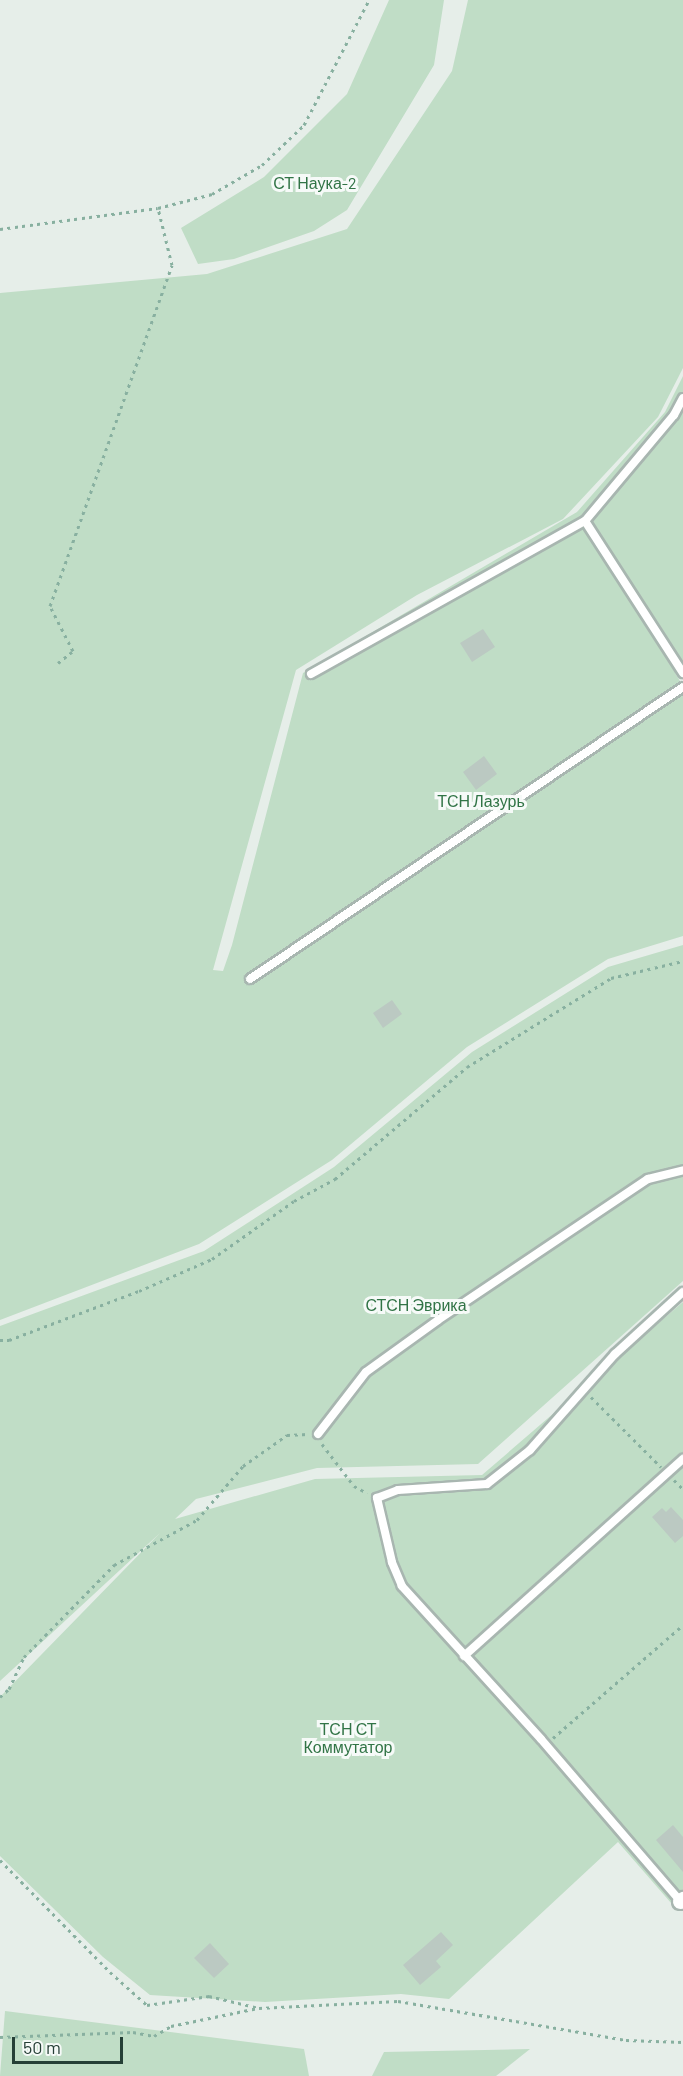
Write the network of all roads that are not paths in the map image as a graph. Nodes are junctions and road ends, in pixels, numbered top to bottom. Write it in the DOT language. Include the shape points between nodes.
graph roads {
  1 [pos="683,398"];
  2 [pos="585,521"];
  3 [pos="683,673"];
  4 [pos="311,674"];
  5 [pos="683,687"];
  6 [pos="250,979"];
  7 [pos="683,1170"];
  8 [pos="683,1292"];
  9 [pos="318,1434"];
  10 [pos="683,1460"];
  11 [pos="464,1656"];
  12 [pos="682,1901"];
  1 -- 2 [label="lane" via="674,415"];
  2 -- 3 [label="lane"];
  2 -- 4 [label="lane"];
  5 -- 6 [label="lane"];
  7 -- 9 [label="lane" via="648,1179 366,1372"];
  8 -- 11 [label="lane" via="615,1354 530,1450 486,1484 398,1490 377,1498 392,1562 402,1586"];
  10 -- 11 [label="lane"];
  11 -- 12 [label="lane"];
}
